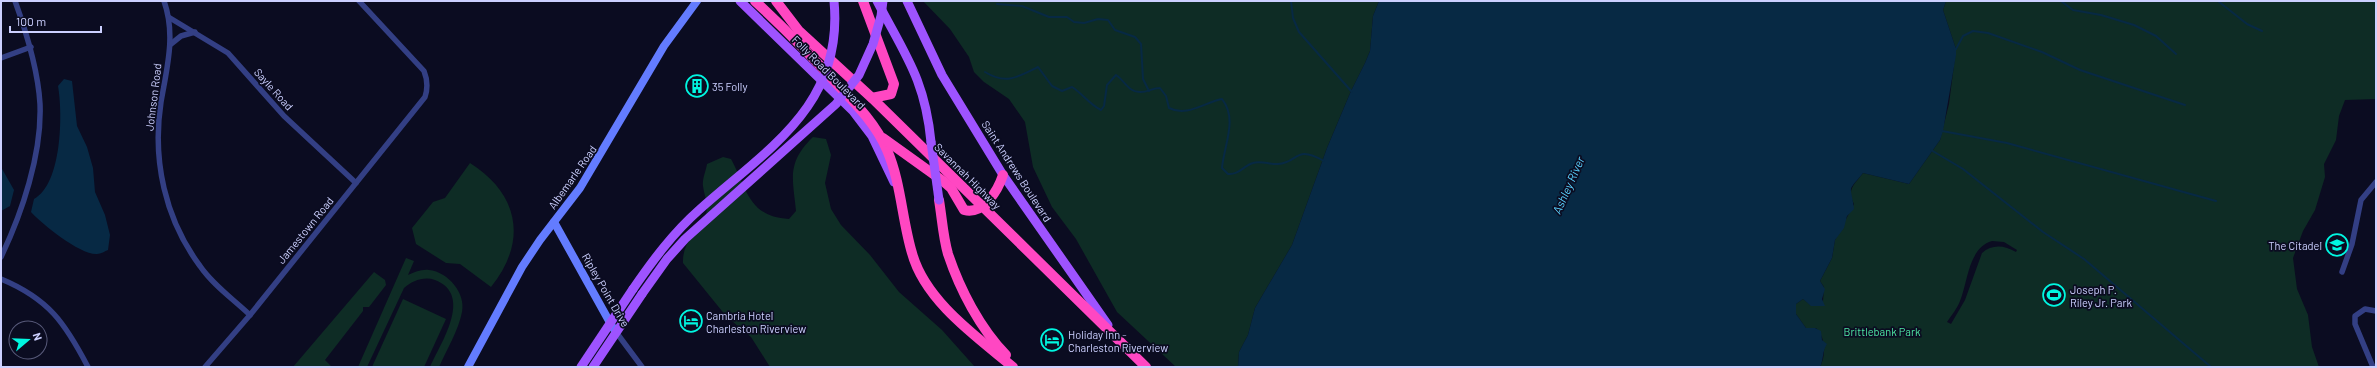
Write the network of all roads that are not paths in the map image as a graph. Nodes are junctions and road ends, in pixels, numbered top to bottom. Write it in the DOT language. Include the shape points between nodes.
graph roads {
  1 [pos="15,1"];
  2 [pos="164,1"];
  3 [pos="359,1"];
  4 [pos="697,1"];
  5 [pos="704,1"];
  6 [pos="735,1"];
  7 [pos="740,1"];
  8 [pos="776,1"];
  9 [pos="834,1"];
  10 [pos="863,1"];
  11 [pos="877,1"];
  12 [pos="883,1"];
  13 [pos="907,1"];
  14 [pos="751,4"];
  15 [pos="691,8"];
  16 [pos="170,18"];
  17 [pos="195,32"];
  18 [pos="171,44"];
  19 [pos="31,47"];
  20 [pos="1,58"];
  21 [pos="872,98"];
  22 [pos="875,130"];
  23 [pos="1004,175"];
  24 [pos="356,182"];
  25 [pos="2376,182"];
  26 [pos="898,190"];
  27 [pos="939,200"];
  28 [pos="981,206"];
  29 [pos="554,222"];
  30 [pos="1,257"];
  31 [pos="2342,272"];
  32 [pos="1,279"];
  33 [pos="2376,311"];
  34 [pos="250,315"];
  35 [pos="610,323"];
  36 [pos="616,332"];
  37 [pos="1122,344"];
  38 [pos="88,367"];
  39 [pos="205,367"];
  40 [pos="468,367"];
  41 [pos="581,367"];
  42 [pos="593,367"];
  43 [pos="642,367"];
  44 [pos="1013,367"];
  45 [pos="1018,367"];
  46 [pos="1146,367"];
  47 [pos="2373,367"];
  1 -- 19 [label="street"];
  2 -- 16 [label="street, Johnson Road"];
  3 -- 24 [label="street, Jamestown Road" via="424,71 428,90 420,104"];
  4 -- 15 [label="street, Albemarle Road"];
  5 -- 15 [label="street"];
  6 -- 14 [label="street"];
  7 -- 14 [label="main road, Folly Road Boulevard"];
  8 -- 21 [label="highway, Savannah Highway" via="799,31"];
  9 -- 35 [label="main road, bridge" via="833,46 825,76 813,100 789,131 671,238 653,259"];
  10 -- 21 [label="highway" via="894,84 891,94"];
  11 -- 27 [label="main road, bridge" via="918,77 929,114"];
  12 -- 36 [label="main road, bridge" via="873,44 859,75 836,104 685,238 667,259"];
  13 -- 23 [label="main road, Saint Andrews Boulevard" via="942,75"];
  14 -- 22 [label="highway" via="803,46 859,108"];
  14 -- 26 [label="main road, Folly Road Boulevard" via="853,111 872,136"];
  15 -- 29 [label="street, Albemarle Road" via="664,46 580,188"];
  16 -- 17 [label="street, Sayle Road"];
  16 -- 18 [label="street, Johnson Road"];
  17 -- 18 [label="street" via="181,36"];
  17 -- 24 [label="street, Sayle Road" via="228,53 284,116"];
  18 -- 34 [label="street, Johnson Road" via="159,117 158,147 162,181 170,211 180,236 200,267"];
  19 -- 20 [label="street"];
  19 -- 30 [label="street" via="40,104 39,134 16,226"];
  21 -- 28 [label="highway, Savannah Highway"];
  22 -- 26 [label="highway" via="887,150"];
  22 -- 28 [label="highway" via="888,143 914,158 943,180 964,210 974,211"];
  23 -- 28 [label="highway" via="994,195"];
  23 -- 37 [label="main road, Saint Andrews Boulevard" via="1061,261"];
  24 -- 34 [label="street, Jamestown Road"];
  25 -- 31 [label="street" via="2361,200 2352,244"];
  26 -- 44 [label="highway" via="912,254 929,286 957,320"];
  27 -- 45 [label="highway" via="948,253 964,294 997,344"];
  28 -- 37 [label="highway, Savannah Highway"];
  29 -- 35 [label="street, Ripley Point Drive"];
  29 -- 40 [label="street, Albemarle Road" via="522,268"];
  32 -- 38 [label="street" via="38,298 62,321"];
  33 -- 47 [label="street" via="2365,309 2355,316 2355,324"];
  34 -- 39 [label="street, Jamestown Road"];
  35 -- 36 [label="street, Ripley Point Drive"];
  35 -- 41 [label="main road"];
  36 -- 42 [label="main road"];
  36 -- 43 [label="street, Ripley Point Drive"];
  37 -- 46 [label="highway, Savannah Highway"];
}
